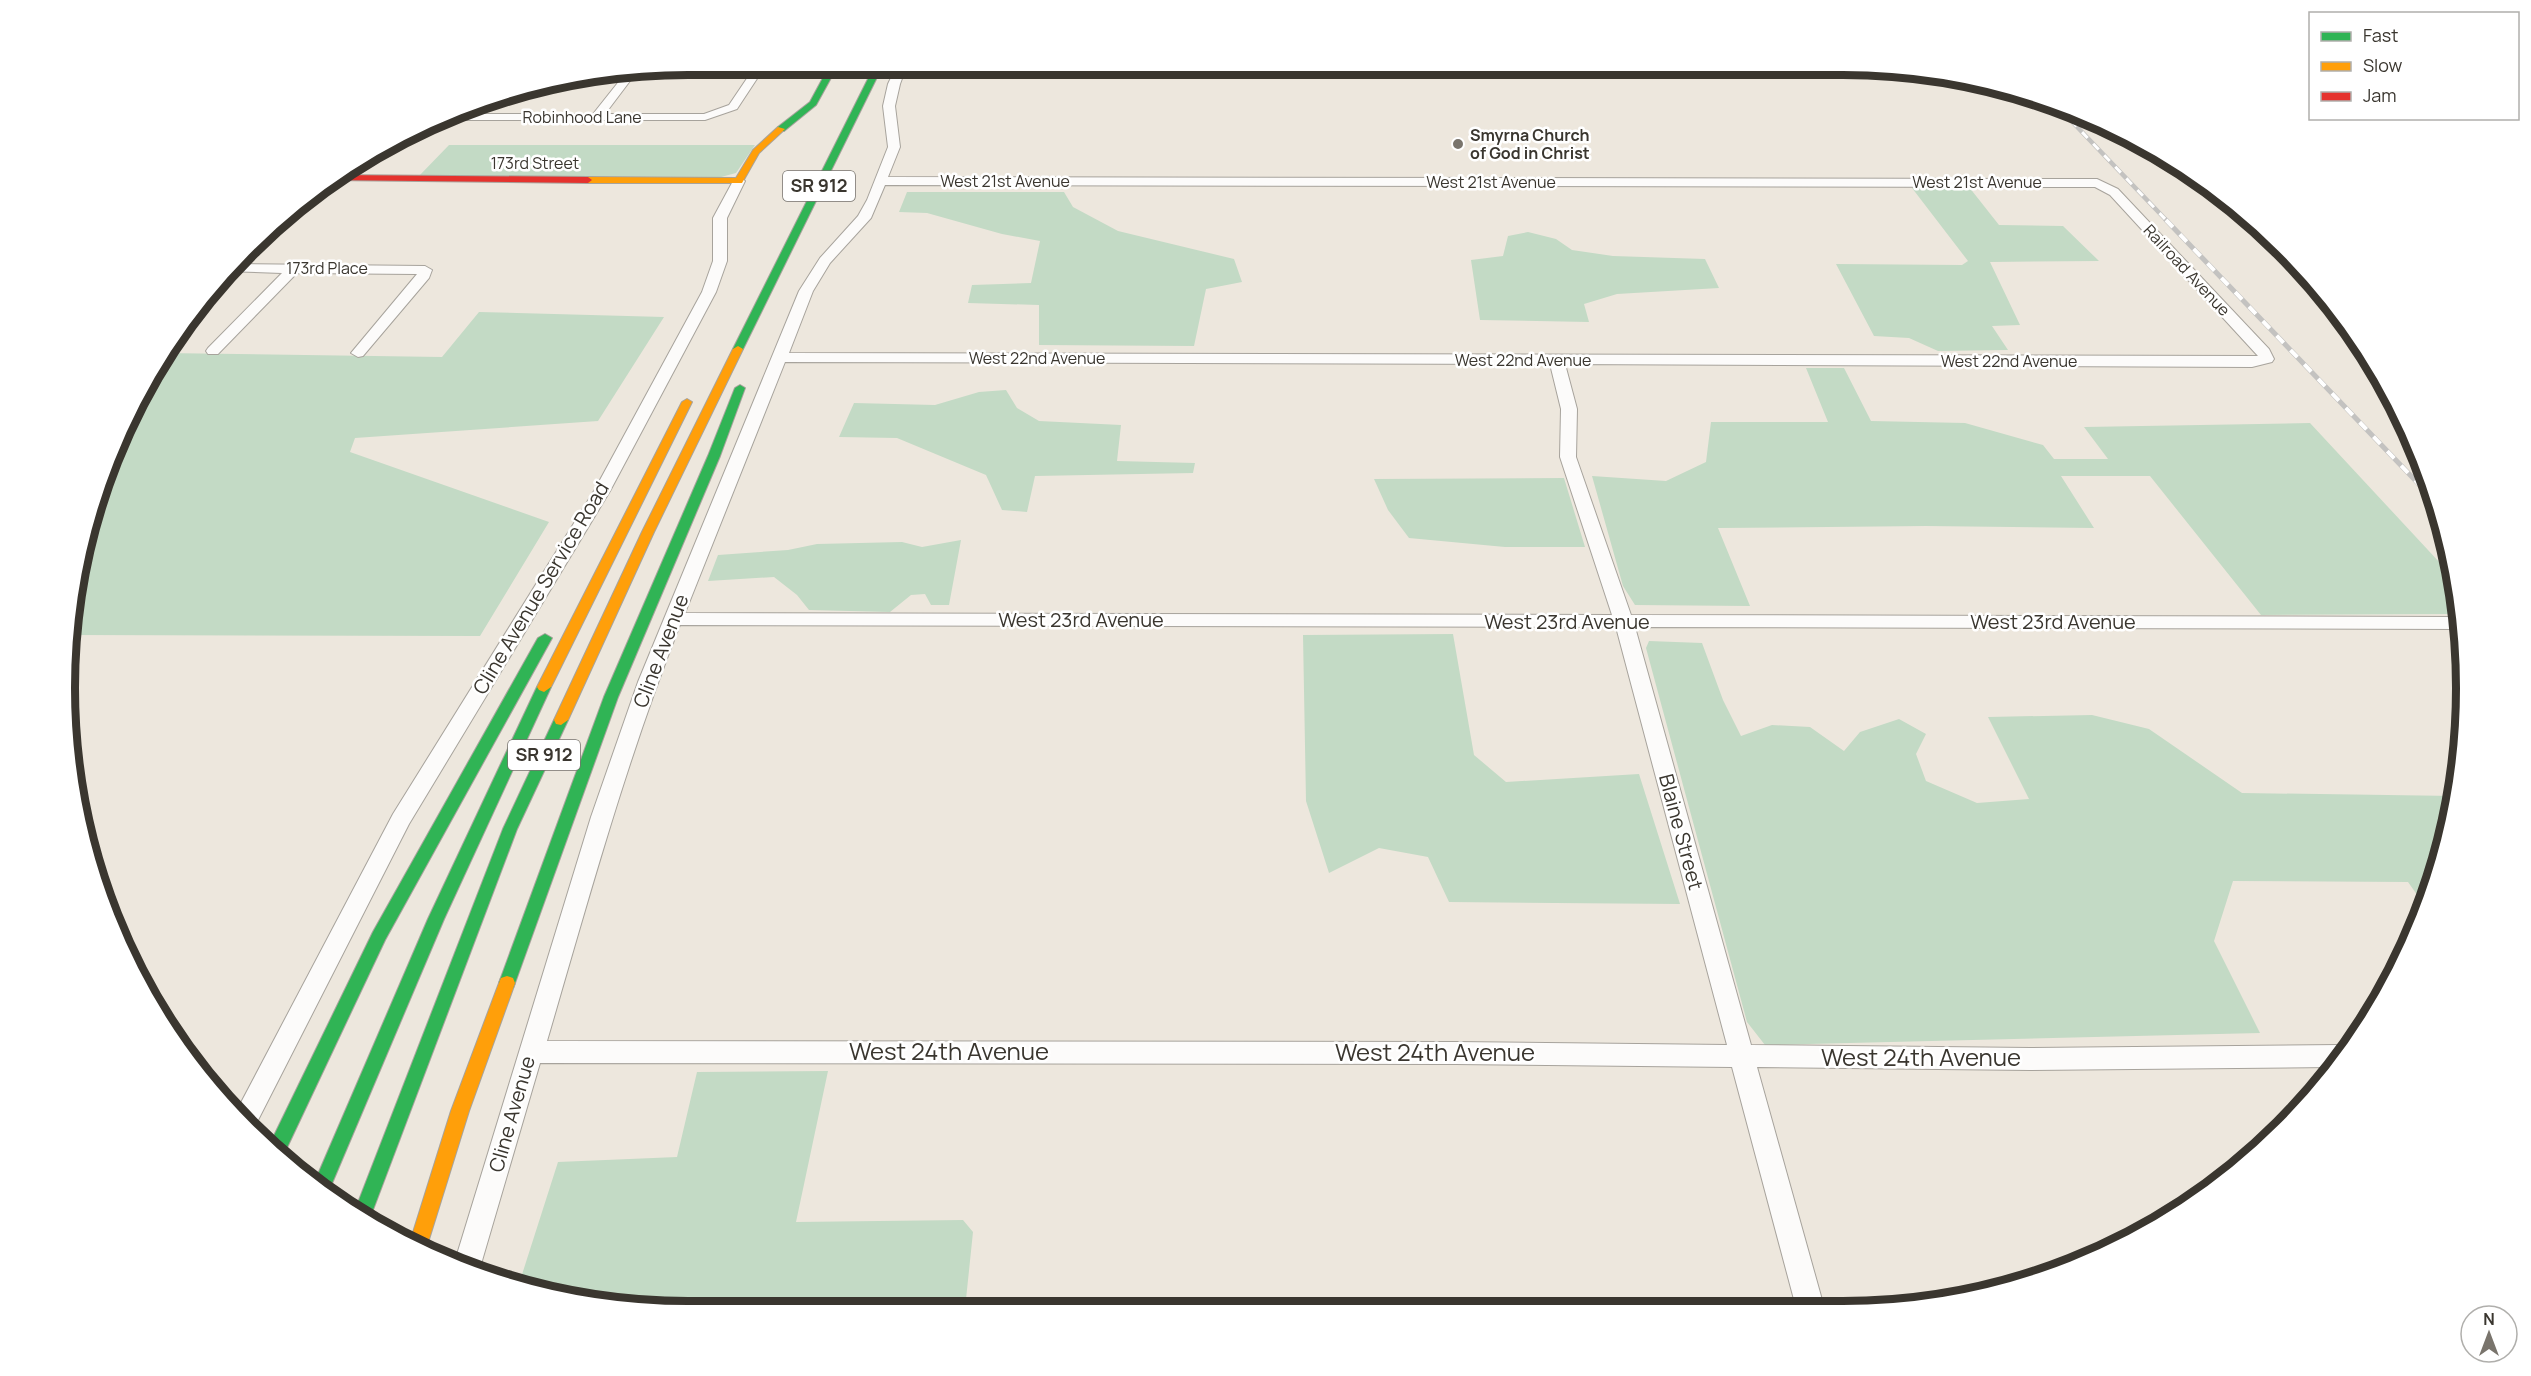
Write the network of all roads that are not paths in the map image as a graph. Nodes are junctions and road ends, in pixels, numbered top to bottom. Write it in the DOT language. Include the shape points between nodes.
graph roads {
  1 [pos="756,75"];
  2 [pos="828,75"];
  3 [pos="874,75"];
  4 [pos="898,75"];
  5 [pos="627,78"];
  6 [pos="467,117"];
  7 [pos="596,117"];
  8 [pos="347,178"];
  9 [pos="739,181"];
  10 [pos="880,181"];
  11 [pos="2102,184"];
  12 [pos="242,268"];
  13 [pos="294,268"];
  14 [pos="759,307"];
  15 [pos="760,336"];
  16 [pos="213,351"];
  17 [pos="357,353"];
  18 [pos="778,357"];
  19 [pos="1556,360"];
  20 [pos="2266,360"];
  21 [pos="744,380"];
  22 [pos="693,390"];
  23 [pos="596,581"];
  24 [pos="565,613"];
  25 [pos="672,619"];
  26 [pos="1624,622"];
  27 [pos="2452,623"];
  28 [pos="550,630"];
  29 [pos="530,1052"];
  30 [pos="2333,1056"];
  31 [pos="1742,1057"];
  32 [pos="248,1114"];
  33 [pos="279,1144"];
  34 [pos="324,1181"];
  35 [pos="365,1209"];
  36 [pos="420,1239"];
  37 [pos="469,1260"];
  38 [pos="1808,1301"];
  1 -- 7 [label="street, Robinhood Lane" via="737,104 719,114 696,118"];
  2 -- 9 [label="main road, Cline Avenue Service Road" via="813,103 765,141"];
  3 -- 14 [label="main road, SR 912"];
  4 -- 10 [label="street, Cline Avenue" via="889,106 894,147"];
  5 -- 7 [label="street"];
  6 -- 7 [label="street, Robinhood Lane"];
  8 -- 9 [label="main road, 173rd Street"];
  9 -- 32 [label="street, Cline Avenue Service Road" via="720,218 720,261 709,292 602,491 401,820"];
  10 -- 11 [label="street, West 21st Avenue"];
  10 -- 18 [label="street, Cline Avenue" via="864,218 809,284"];
  11 -- 20 [label="street, Railroad Avenue" via="2114,192 2264,352"];
  12 -- 13 [label="street, 173rd Place"];
  13 -- 16 [label="street"];
  13 -- 17 [label="street, 173rd Place" via="425,270"];
  14 -- 15 [label="main road"];
  14 -- 35 [label="main road, SR 912" via="648,532 510,829"];
  18 -- 19 [label="street, West 22nd Avenue"];
  18 -- 25 [label="street, Cline Avenue"];
  19 -- 20 [label="street, West 22nd Avenue"];
  19 -- 26 [label="street, Blaine Street" via="1569,410 1568,458"];
  21 -- 36 [label="main road" via="611,697 460,1112"];
  22 -- 23 [label="main road, SR 912"];
  23 -- 24 [label="main road"];
  23 -- 34 [label="main road, SR 912" via="508,760 383,1038"];
  25 -- 26 [label="street, West 23rd Avenue"];
  25 -- 29 [label="street, Cline Avenue" via="602,817"];
  26 -- 27 [label="street, West 23rd Avenue"];
  26 -- 31 [label="street, Blaine Street"];
  28 -- 33 [label="main road" via="379,937"];
  29 -- 31 [label="street, West 24th Avenue"];
  29 -- 37 [label="street, Cline Avenue"];
  30 -- 31 [label="street, West 24th Avenue"];
  31 -- 38 [label="street, Blaine Street"];
}
